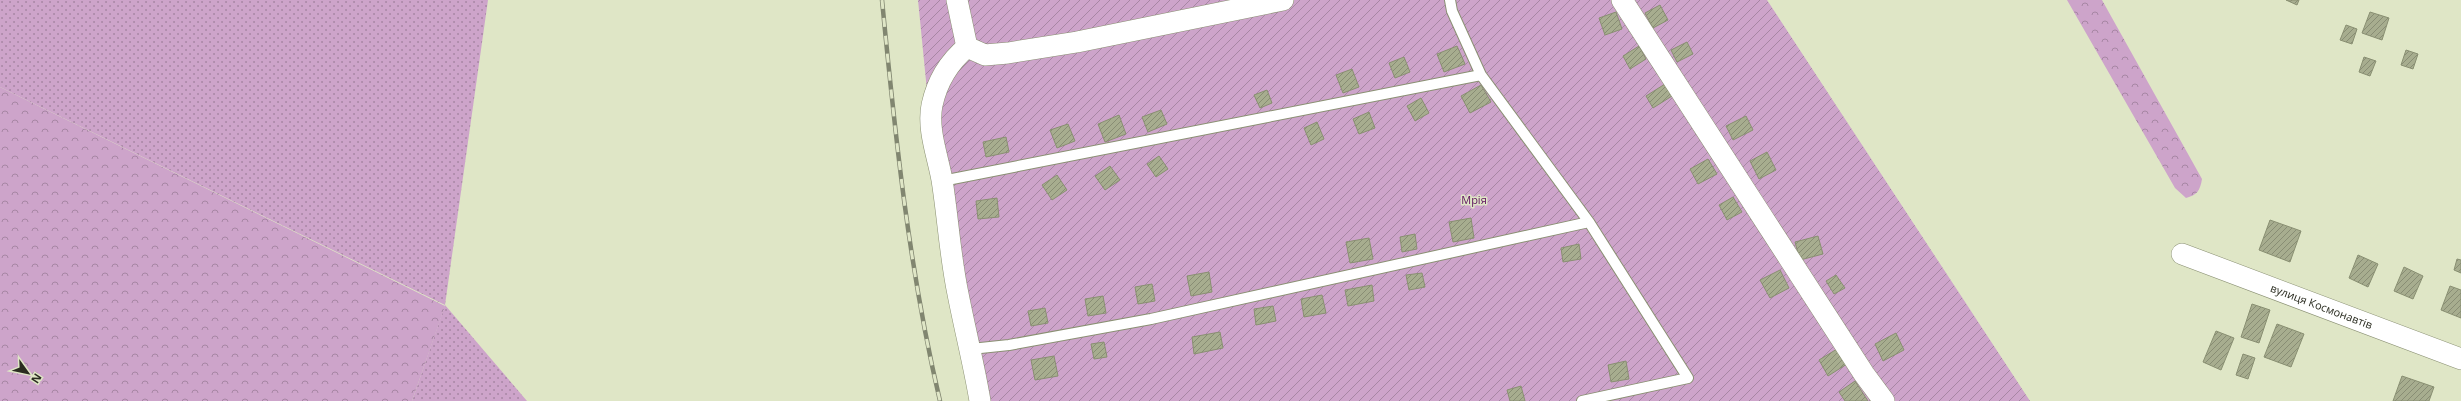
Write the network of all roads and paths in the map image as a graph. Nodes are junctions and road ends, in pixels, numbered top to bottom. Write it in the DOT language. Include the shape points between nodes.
graph roads {
  1 [pos="957,0"];
  2 [pos="1283,0"];
  3 [pos="1450,0"];
  4 [pos="1622,0"];
  5 [pos="967,47"];
  6 [pos="1481,75"];
  7 [pos="942,181"];
  8 [pos="1589,222"];
  9 [pos="2182,254"];
  10 [pos="971,349"];
  11 [pos="2461,359"];
  12 [pos="980,401"];
  13 [pos="1582,401"];
  14 [pos="1884,401"];
  1 -- 5 [label="street"];
  2 -- 5 [label="street" via="1077,42 1008,53 985,55"];
  3 -- 6 [label="lane" via="1452,11"];
  4 -- 14 [label="street" via="1860,368"];
  5 -- 7 [label="street" via="954,57 940,81 932,106 933,135"];
  6 -- 7 [label="lane"];
  6 -- 8 [label="lane"];
  7 -- 10 [label="street" via="958,295"];
  8 -- 10 [label="lane" via="1151,319 1009,345"];
  8 -- 13 [label="lane" via="1688,378"];
  9 -- 11 [label="street, вулиця Космонавтів"];
  10 -- 12 [label="street"];
}
